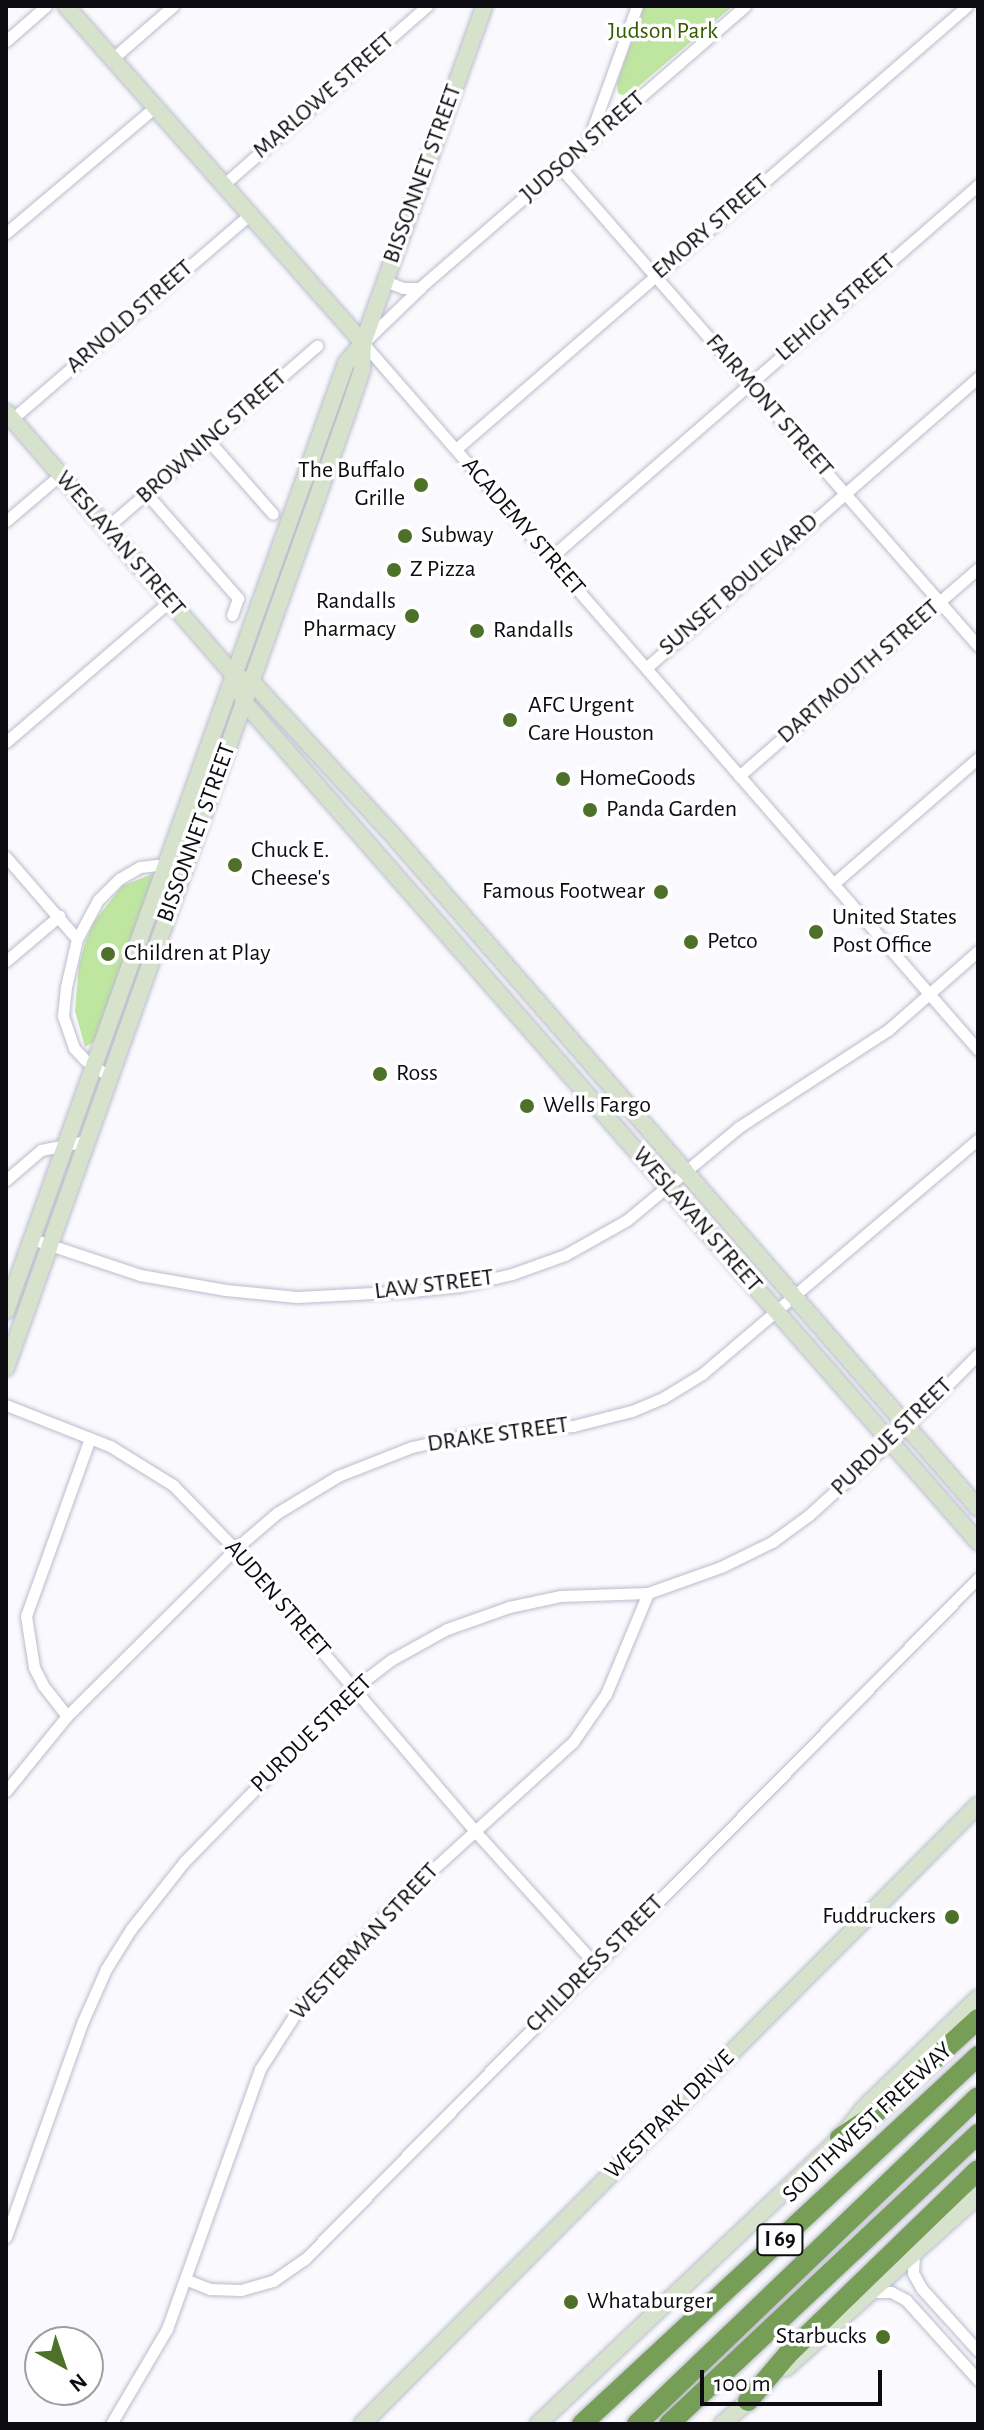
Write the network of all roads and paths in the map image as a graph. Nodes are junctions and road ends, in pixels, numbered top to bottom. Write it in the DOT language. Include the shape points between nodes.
graph roads {
  1 [pos="46,6"];
  2 [pos="66,6"];
  3 [pos="173,6"];
  4 [pos="427,6"];
  5 [pos="484,6"];
  6 [pos="637,6"];
  7 [pos="745,6"];
  8 [pos="967,6"];
  9 [pos="6,41"];
  10 [pos="112,59"];
  11 [pos="154,108"];
  12 [pos="588,142"];
  13 [pos="560,167"];
  14 [pos="978,185"];
  15 [pos="222,186"];
  16 [pos="248,216"];
  17 [pos="6,233"];
  18 [pos="655,276"];
  19 [pos="385,281"];
  20 [pos="420,288"];
  21 [pos="363,343"];
  22 [pos="317,346"];
  23 [pos="978,377"];
  24 [pos="749,384"];
  25 [pos="9,415"];
  26 [pos="208,440"];
  27 [pos="456,449"];
  28 [pos="60,475"];
  29 [pos="146,493"];
  30 [pos="845,493"];
  31 [pos="273,514"];
  32 [pos="6,521"];
  33 [pos="106,528"];
  34 [pos="550,558"];
  35 [pos="978,568"];
  36 [pos="170,601"];
  37 [pos="939,602"];
  38 [pos="232,615"];
  39 [pos="978,646"];
  40 [pos="646,668"];
  41 [pos="243,678"];
  42 [pos="244,702"];
  43 [pos="6,742"];
  44 [pos="978,758"];
  45 [pos="739,776"];
  46 [pos="390,832"];
  47 [pos="373,847"];
  48 [pos="6,857"];
  49 [pos="164,867"];
  50 [pos="182,873"];
  51 [pos="833,884"];
  52 [pos="59,916"];
  53 [pos="77,939"];
  54 [pos="978,951"];
  55 [pos="6,961"];
  56 [pos="527,993"];
  57 [pos="929,994"];
  58 [pos="512,1005"];
  59 [pos="978,1050"];
  60 [pos="94,1066"];
  61 [pos="109,1076"];
  62 [pos="978,1139"];
  63 [pos="86,1141"];
  64 [pos="65,1144"];
  65 [pos="688,1171"];
  66 [pos="6,1180"];
  67 [pos="668,1187"];
  68 [pos="32,1239"];
  69 [pos="49,1246"];
  70 [pos="794,1296"];
  71 [pos="776,1310"];
  72 [pos="6,1311"];
  73 [pos="978,1354"];
  74 [pos="6,1368"];
  75 [pos="6,1405"];
  76 [pos="907,1426"];
  77 [pos="90,1438"];
  78 [pos="890,1441"];
  79 [pos="978,1508"];
  80 [pos="978,1542"];
  81 [pos="235,1549"];
  82 [pos="978,1578"];
  83 [pos="648,1593"];
  84 [pos="353,1689"];
  85 [pos="67,1716"];
  86 [pos="6,1791"];
  87 [pos="978,1805"];
  88 [pos="473,1829"];
  89 [pos="595,1964"];
  90 [pos="978,1998"];
  91 [pos="978,2019"];
  92 [pos="978,2056"];
  93 [pos="978,2097"];
  94 [pos="978,2134"];
  95 [pos="840,2138"];
  96 [pos="978,2170"];
  97 [pos="978,2196"];
  98 [pos="856,2212"];
  99 [pos="6,2237"];
  100 [pos="914,2253"];
  101 [pos="185,2279"];
  102 [pos="871,2292"];
  103 [pos="978,2351"];
  104 [pos="977,2376"];
  105 [pos="748,2401"];
  106 [pos="111,2424"];
  107 [pos="362,2424"];
  108 [pos="538,2424"];
  109 [pos="582,2424"];
  110 [pos="623,2424"];
  111 [pos="637,2424"];
  112 [pos="669,2424"];
  113 [pos="722,2424"];
  1 -- 9 [label="street"];
  2 -- 10 [label="main road, ACADEMY STREET"];
  3 -- 10 [label="street"];
  4 -- 15 [label="street, MARLOWE STREET"];
  5 -- 19 [label="main road, BISSONNET STREET"];
  6 -- 12 [label="street"];
  7 -- 12 [label="street, JUDSON STREET"];
  8 -- 18 [label="street, EMORY STREET"];
  10 -- 11 [label="main road, ACADEMY STREET"];
  11 -- 15 [label="main road, ACADEMY STREET"];
  11 -- 17 [label="street"];
  12 -- 13 [label="street, JUDSON STREET"];
  13 -- 18 [label="street, FAIRMONT STREET"];
  13 -- 20 [label="street, JUDSON STREET"];
  14 -- 24 [label="street, LEHIGH STREET"];
  15 -- 16 [label="main road, ACADEMY STREET"];
  16 -- 21 [label="main road, ACADEMY STREET"];
  16 -- 25 [label="street, ARNOLD STREET"];
  18 -- 24 [label="street, FAIRMONT STREET"];
  18 -- 27 [label="street, EMORY STREET"];
  19 -- 20 [label="street"];
  19 -- 21 [label="main road, BISSONNET STREET"];
  20 -- 21 [label="street, JUDSON STREET"];
  21 -- 27 [label="street, ACADEMY STREET"];
  21 -- 41 [label="main road, BISSONNET STREET" via="346,363"];
  22 -- 26 [label="street, BROWNING STREET"];
  23 -- 30 [label="street, SUNSET BOULEVARD"];
  24 -- 30 [label="street, FAIRMONT STREET"];
  24 -- 34 [label="street, LEHIGH STREET"];
  25 -- 28 [label="main road, WESLAYAN STREET"];
  26 -- 29 [label="street, BROWNING STREET"];
  26 -- 31 [label="street"];
  27 -- 34 [label="street, ACADEMY STREET"];
  28 -- 32 [label="street"];
  28 -- 33 [label="main road, WESLAYAN STREET"];
  29 -- 33 [label="street, BROWNING STREET"];
  29 -- 38 [label="street" via="238,598"];
  30 -- 37 [label="street, FAIRMONT STREET"];
  30 -- 40 [label="street, SUNSET BOULEVARD"];
  33 -- 36 [label="main road, WESLAYAN STREET"];
  34 -- 40 [label="street, ACADEMY STREET"];
  35 -- 37 [label="street, DARTMOUTH STREET"];
  36 -- 41 [label="main road, WESLAYAN STREET"];
  36 -- 43 [label="street"];
  37 -- 39 [label="street, FAIRMONT STREET"];
  37 -- 45 [label="street, DARTMOUTH STREET"];
  40 -- 45 [label="street, ACADEMY STREET"];
  41 -- 42 [label="main road, WESLAYAN STREET"];
  41 -- 46 [label="main road, WESLAYAN STREET"];
  41 -- 49 [label="main road, BISSONNET STREET"];
  42 -- 47 [label="main road, WESLAYAN STREET"];
  42 -- 50 [label="main road, BISSONNET STREET"];
  44 -- 51 [label="street"];
  45 -- 51 [label="street, ACADEMY STREET"];
  46 -- 47 [label="main road"];
  46 -- 56 [label="main road, WESLAYAN STREET"];
  47 -- 58 [label="main road, WESLAYAN STREET"];
  48 -- 52 [label="street"];
  49 -- 50 [label="street"];
  49 -- 53 [label="street" via="140,867 119,879 98,900"];
  49 -- 60 [label="main road, BISSONNET STREET"];
  50 -- 61 [label="main road, BISSONNET STREET"];
  51 -- 57 [label="street, ACADEMY STREET"];
  52 -- 53 [label="street"];
  52 -- 55 [label="street"];
  53 -- 60 [label="street" via="63,1016 74,1048"];
  54 -- 57 [label="street, LAW STREET"];
  56 -- 58 [label="main road"];
  56 -- 65 [label="main road, WESLAYAN STREET"];
  57 -- 59 [label="street, ACADEMY STREET"];
  57 -- 65 [label="street, LAW STREET" via="841,1063 739,1127"];
  58 -- 67 [label="main road, WESLAYAN STREET"];
  60 -- 61 [label="street"];
  60 -- 64 [label="main road, BISSONNET STREET"];
  61 -- 63 [label="main road, BISSONNET STREET"];
  62 -- 70 [label="street, DRAKE STREET"];
  63 -- 64 [label="street"];
  63 -- 69 [label="main road, BISSONNET STREET"];
  64 -- 66 [label="street" via="41,1150"];
  64 -- 68 [label="main road, BISSONNET STREET"];
  65 -- 67 [label="street, LAW STREET"];
  65 -- 70 [label="main road, WESLAYAN STREET"];
  67 -- 69 [label="street, LAW STREET" via="627,1220 565,1255 499,1277 412,1291 297,1297 226,1290 140,1275"];
  67 -- 71 [label="main road, WESLAYAN STREET"];
  68 -- 69 [label="street, LAW STREET"];
  68 -- 72 [label="main road, BISSONNET STREET"];
  69 -- 74 [label="main road, BISSONNET STREET"];
  70 -- 71 [label="street, DRAKE STREET"];
  70 -- 76 [label="main road, WESLAYAN STREET"];
  71 -- 78 [label="main road, WESLAYAN STREET"];
  71 -- 81 [label="street, DRAKE STREET" via="702,1374 653,1402 573,1426 475,1433 400,1452 305,1495"];
  73 -- 76 [label="street, PURDUE STREET"];
  75 -- 77 [label="street, AUDEN STREET"];
  76 -- 78 [label="street, PURDUE STREET"];
  76 -- 79 [label="main road, WESLAYAN STREET"];
  77 -- 81 [label="street, AUDEN STREET" via="173,1485"];
  77 -- 85 [label="street" via="26,1616 34,1667"];
  78 -- 80 [label="main road, WESLAYAN STREET"];
  78 -- 83 [label="street, PURDUE STREET" via="792,1530 721,1567"];
  81 -- 84 [label="street, AUDEN STREET"];
  81 -- 85 [label="street, DRAKE STREET"];
  82 -- 89 [label="street, CHILDRESS STREET"];
  83 -- 84 [label="street, PURDUE STREET" via="560,1596 509,1607 447,1629"];
  83 -- 88 [label="street, WESTERMAN STREET" via="606,1694 573,1742"];
  84 -- 88 [label="street, AUDEN STREET"];
  84 -- 99 [label="street, PURDUE STREET" via="184,1862 131,1929 83,2021"];
  85 -- 86 [label="street, DRAKE STREET"];
  87 -- 107 [label="main road, WESTPARK DRIVE"];
  88 -- 89 [label="street, AUDEN STREET"];
  88 -- 101 [label="street, WESTERMAN STREET" via="301,2005 260,2069"];
  89 -- 101 [label="street, CHILDRESS STREET" via="294,2268 241,2290 210,2289"];
  90 -- 95 [label="main road"];
  91 -- 95 [label="highway" via="870,2118"];
  92 -- 109 [label="highway, SOUTHWEST FREEWAY / I 69"];
  93 -- 98 [label="highway"];
  94 -- 112 [label="highway, I 69"];
  95 -- 108 [label="main road"];
  96 -- 105 [label="highway" via="788,2354"];
  97 -- 100 [label="main road"];
  98 -- 110 [label="highway"];
  98 -- 111 [label="highway"];
  100 -- 102 [label="main road"];
  100 -- 103 [label="street" via="913,2273 922,2289"];
  101 -- 106 [label="street, WESTERMAN STREET" via="153,2355"];
  102 -- 104 [label="street" via="891,2292 906,2300"];
  102 -- 105 [label="main road"];
  105 -- 113 [label="main road"];
}
